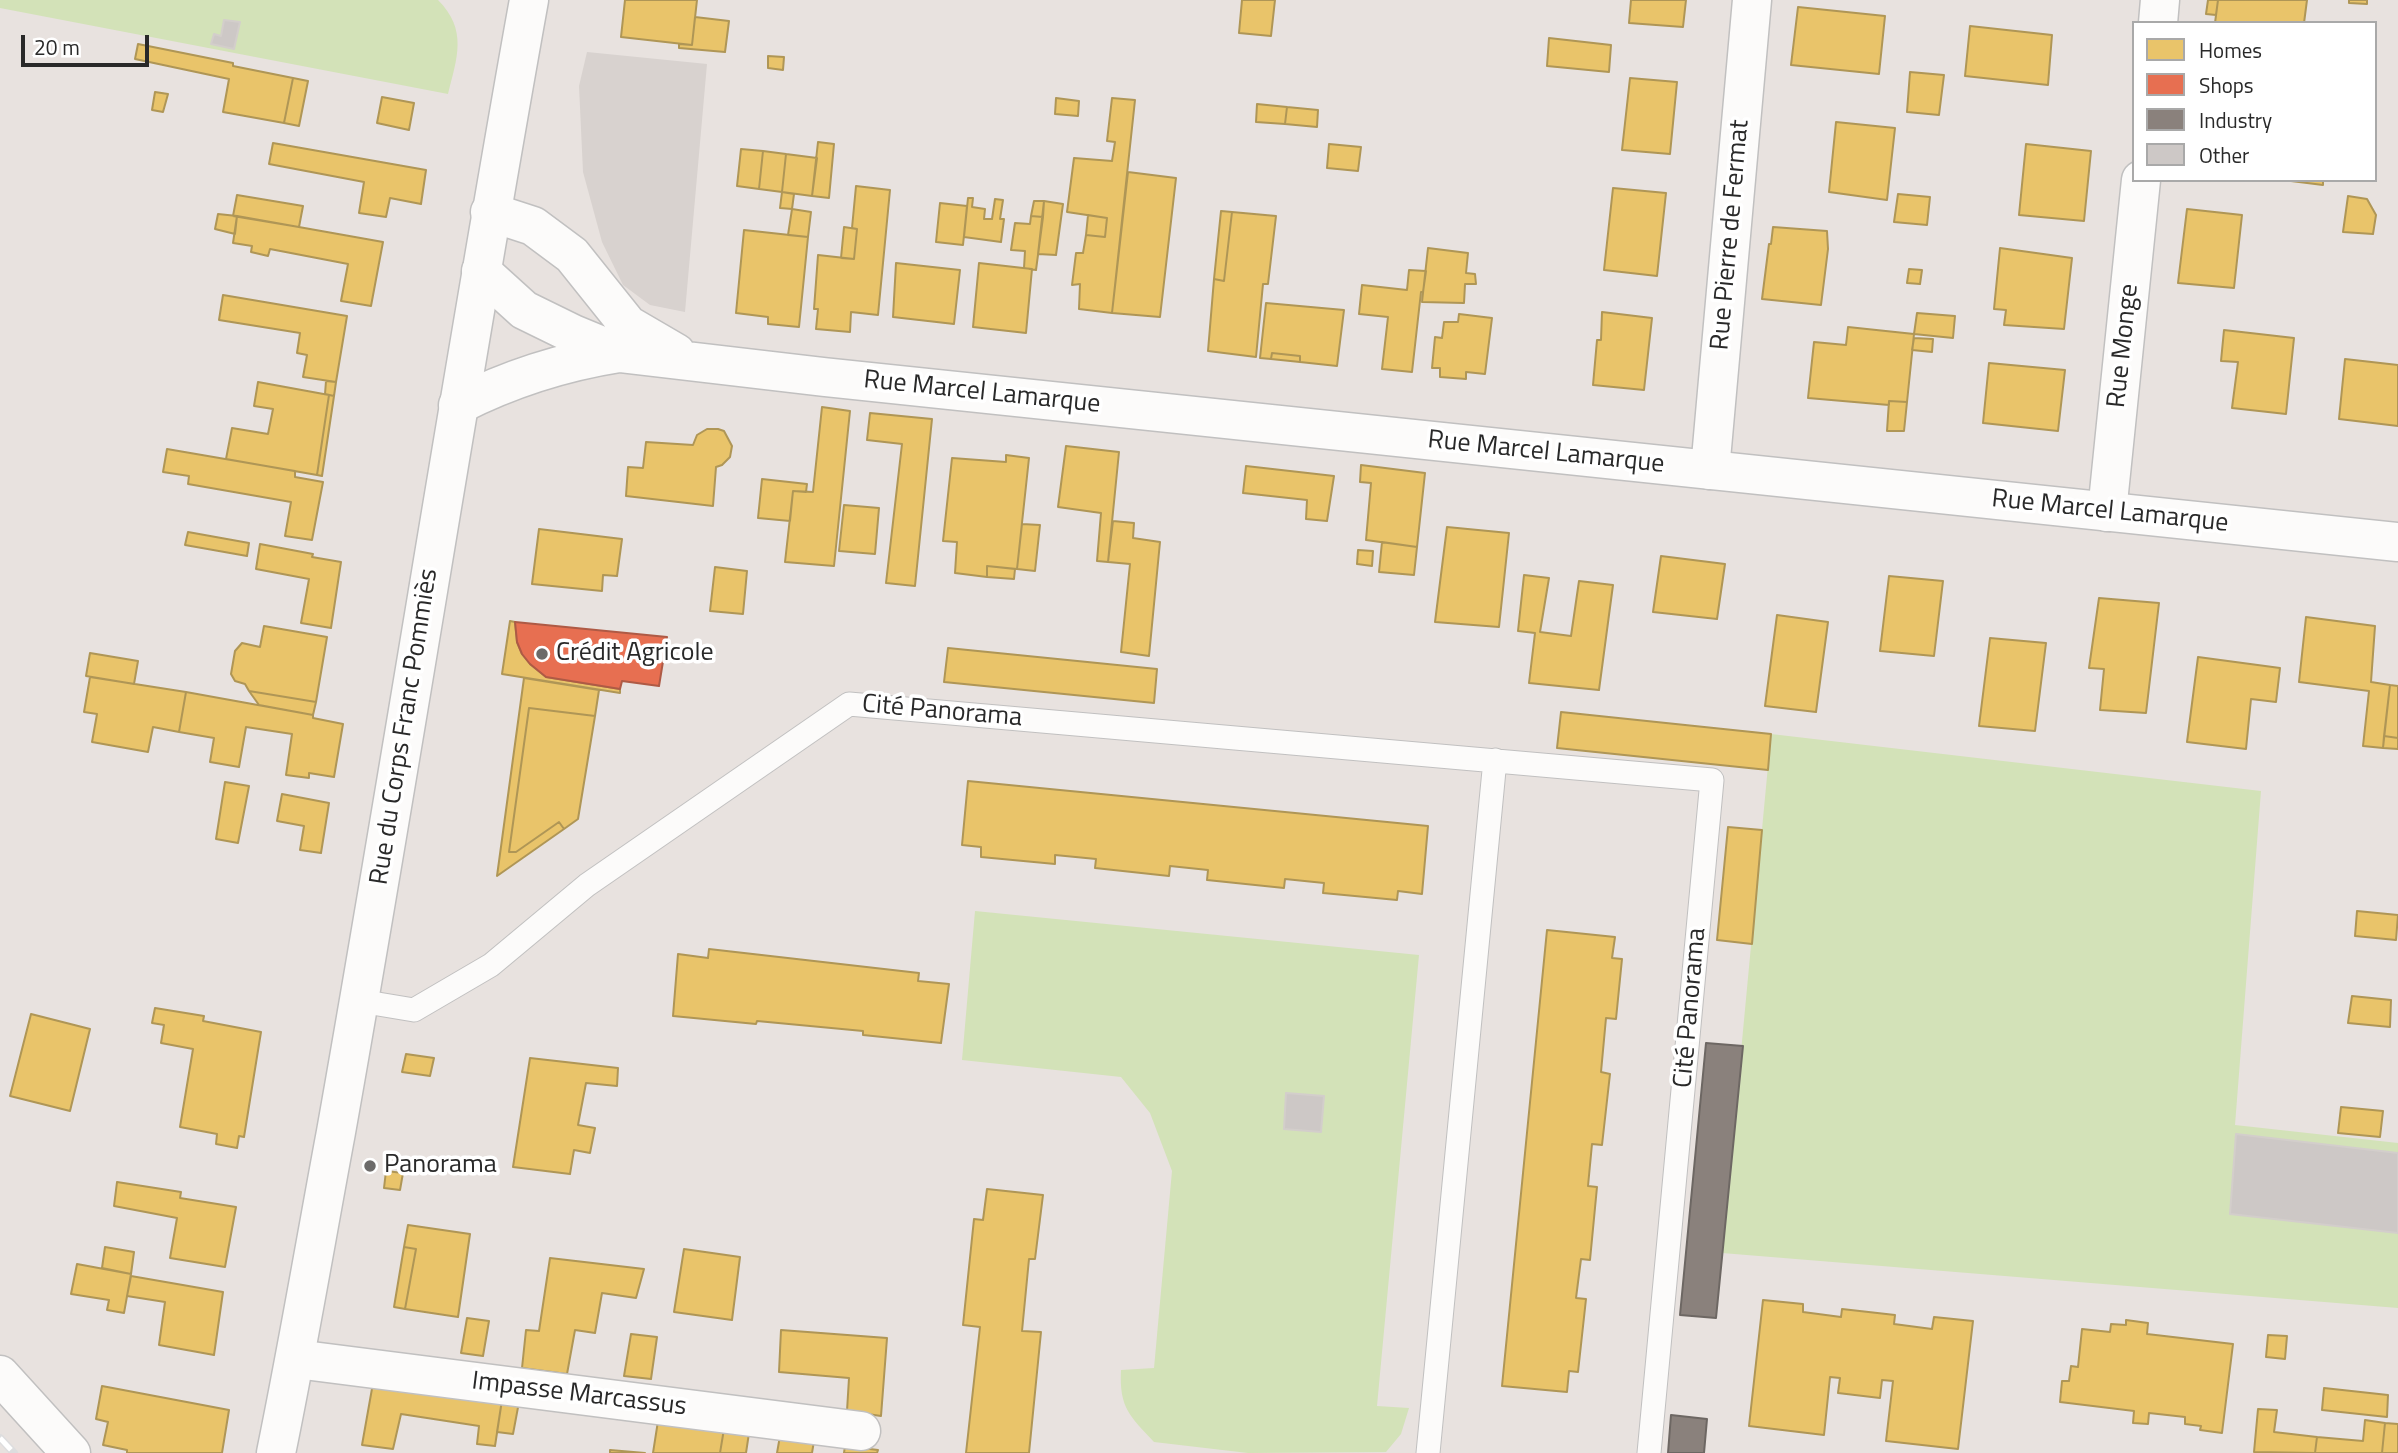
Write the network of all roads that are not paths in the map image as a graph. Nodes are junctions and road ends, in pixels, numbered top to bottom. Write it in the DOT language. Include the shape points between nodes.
graph roads {
  1 [pos="529,0"];
  2 [pos="1752,0"];
  3 [pos="2160,0"];
  4 [pos="2158,21"];
  5 [pos="2141,182"];
  6 [pos="491,212"];
  7 [pos="481,271"];
  8 [pos="619,353"];
  9 [pos="693,363"];
  10 [pos="458,405"];
  11 [pos="1710,470"];
  12 [pos="2107,512"];
  13 [pos="2398,542"];
  14 [pos="1495,760"];
  15 [pos="360,1001"];
  16 [pos="296,1359"];
  17 [pos="0,1375"];
  18 [pos="861,1431"];
  19 [pos="71,1453"];
  20 [pos="276,1453"];
  21 [pos="1429,1453"];
  22 [pos="1648,1453"];
  1 -- 6 [label="street, Rue du Corps Franc Pommiès"];
  2 -- 11 [label="street, Rue Pierre de Fermat"];
  3 -- 4 [label="street"];
  5 -- 12 [label="street, Rue Monge"];
  6 -- 7 [label="street, Rue du Corps Franc Pommiès"];
  6 -- 9 [label="street, Rue Marcel Lamarque" via="533,226 572,255 628,326"];
  7 -- 8 [label="street, Rue Marcel Lamarque" via="524,310"];
  7 -- 10 [label="street, Rue du Corps Franc Pommiès"];
  8 -- 9 [label="street, Rue Marcel Lamarque"];
  8 -- 10 [label="street, Rue Marcel Lamarque" via="536,372"];
  9 -- 11 [label="street, Rue Marcel Lamarque"];
  10 -- 15 [label="street, Rue du Corps Franc Pommiès"];
  11 -- 12 [label="street, Rue Marcel Lamarque"];
  12 -- 13 [label="street, Rue Marcel Lamarque"];
  14 -- 15 [label="lane, Cité Panorama" via="849,704 587,885 491,965 414,1010"];
  14 -- 21 [label="lane"];
  14 -- 22 [label="lane, Cité Panorama" via="1712,780"];
  15 -- 16 [label="street, Rue du Corps Franc Pommiès"];
  16 -- 18 [label="street, Impasse Marcassus"];
  16 -- 20 [label="street, Rue du Corps Franc Pommiès"];
  17 -- 19 [label="street"];
}
